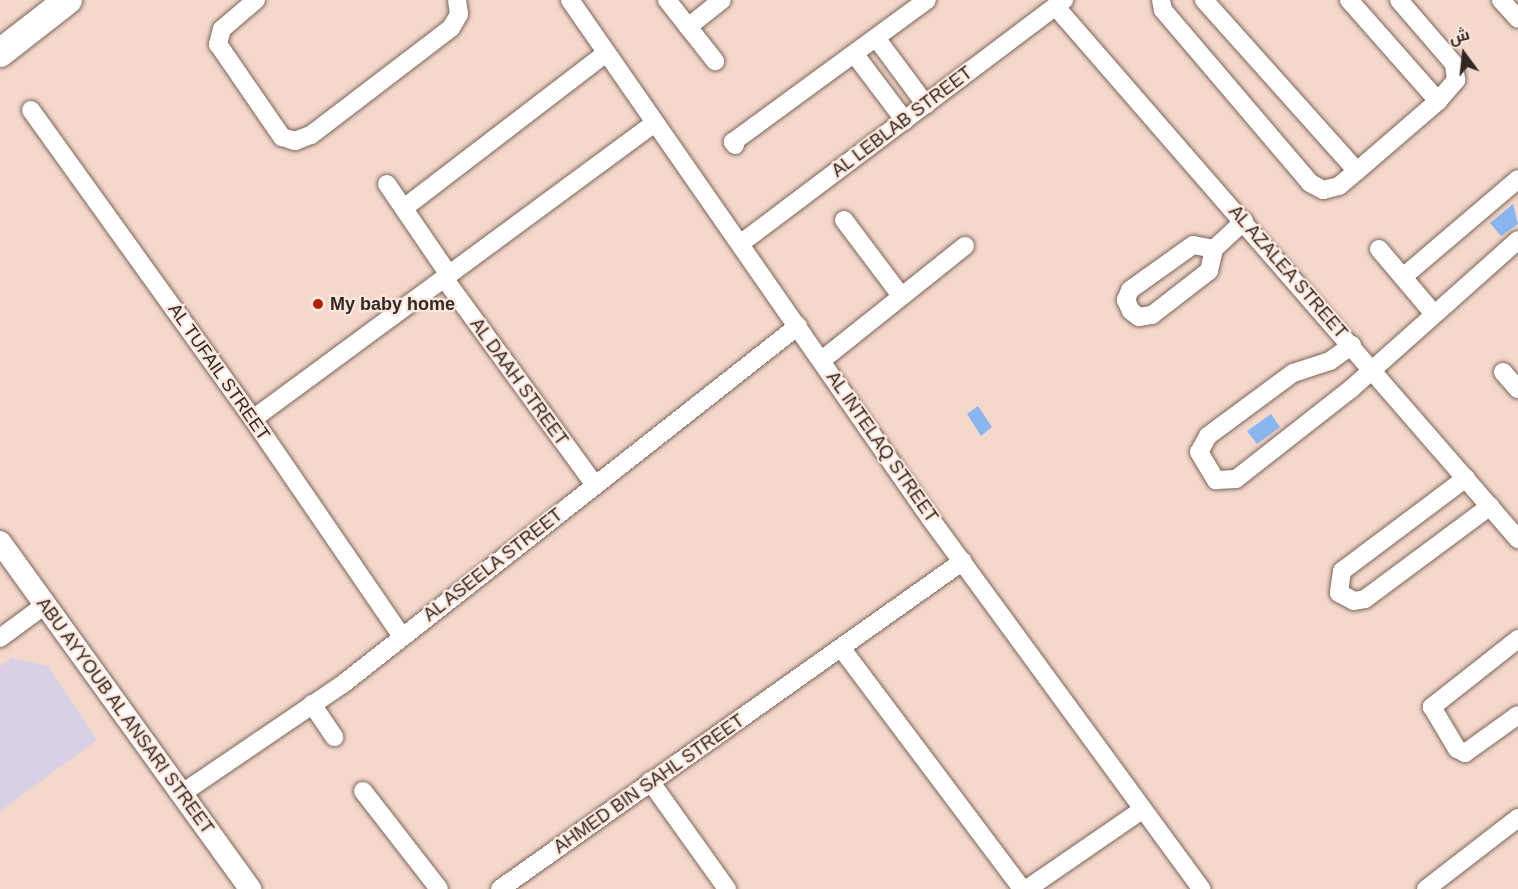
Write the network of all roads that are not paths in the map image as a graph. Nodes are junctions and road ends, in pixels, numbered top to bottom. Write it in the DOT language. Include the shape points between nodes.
graph roads {
  1 [pos="68,0"];
  2 [pos="256,0"];
  3 [pos="458,0"];
  4 [pos="667,0"];
  5 [pos="722,0"];
  6 [pos="1161,0"];
  7 [pos="1204,0"];
  8 [pos="1349,0"];
  9 [pos="1399,0"];
  10 [pos="1501,0"];
  11 [pos="916,3"];
  12 [pos="1060,3"];
  13 [pos="580,4"];
  14 [pos="1518,19"];
  15 [pos="688,27"];
  16 [pos="877,39"];
  17 [pos="0,53"];
  18 [pos="606,53"];
  19 [pos="856,56"];
  20 [pos="715,61"];
  21 [pos="1438,101"];
  22 [pos="926,105"];
  23 [pos="31,110"];
  24 [pos="905,121"];
  25 [pos="655,123"];
  26 [pos="735,146"];
  27 [pos="1357,171"];
  28 [pos="1517,181"];
  29 [pos="387,184"];
  30 [pos="404,208"];
  31 [pos="844,220"];
  32 [pos="1244,221"];
  33 [pos="1518,240"];
  34 [pos="740,244"];
  35 [pos="965,246"];
  36 [pos="1214,249"];
  37 [pos="1379,249"];
  38 [pos="446,277"];
  39 [pos="1403,278"];
  40 [pos="901,296"];
  41 [pos="1434,314"];
  42 [pos="798,326"];
  43 [pos="1352,345"];
  44 [pos="822,360"];
  45 [pos="1372,370"];
  46 [pos="1503,372"];
  47 [pos="1518,389"];
  48 [pos="253,419"];
  49 [pos="1466,478"];
  50 [pos="595,485"];
  51 [pos="1490,506"];
  52 [pos="1518,539"];
  53 [pos="0,542"];
  54 [pos="963,561"];
  55 [pos="45,605"];
  56 [pos="402,637"];
  57 [pos="0,638"];
  58 [pos="1518,639"];
  59 [pos="842,649"];
  60 [pos="312,704"];
  61 [pos="1518,715"];
  62 [pos="334,737"];
  63 [pos="650,781"];
  64 [pos="363,790"];
  65 [pos="181,794"];
  66 [pos="1142,810"];
  67 [pos="1518,818"];
  68 [pos="250,889"];
  69 [pos="440,889"];
  70 [pos="500,889"];
  71 [pos="727,889"];
  72 [pos="1022,889"];
  73 [pos="1027,889"];
  74 [pos="1202,889"];
  75 [pos="1427,889"];
  1 -- 17 [label="main road"];
  2 -- 3 [label="street" via="222,29 218,44 282,137 295,141 311,135 450,28 459,14"];
  4 -- 15 [label="street"];
  5 -- 15 [label="street"];
  6 -- 27 [label="street" via="1163,10 1310,183 1331,189"];
  7 -- 27 [label="street"];
  8 -- 21 [label="street"];
  9 -- 21 [label="street" via="1454,64 1452,87"];
  10 -- 14 [label="street"];
  11 -- 16 [label="street"];
  12 -- 22 [label="street, AL LEBLAB STREET"];
  12 -- 32 [label="street, AL AZALEA STREET"];
  13 -- 18 [label="street, AL INTELAQ STREET"];
  15 -- 20 [label="street"];
  16 -- 19 [label="street"];
  16 -- 22 [label="street"];
  18 -- 25 [label="street, AL INTELAQ STREET"];
  18 -- 30 [label="street"];
  19 -- 24 [label="street"];
  19 -- 26 [label="street" via="854,53 733,142"];
  21 -- 27 [label="street"];
  22 -- 24 [label="street, AL LEBLAB STREET"];
  23 -- 48 [label="street, AL TUFAIL STREET"];
  24 -- 34 [label="street, AL LEBLAB STREET"];
  25 -- 34 [label="street, AL INTELAQ STREET"];
  25 -- 38 [label="street"];
  28 -- 39 [label="street"];
  29 -- 30 [label="street, AL DAAH STREET"];
  30 -- 38 [label="street, AL DAAH STREET"];
  31 -- 40 [label="street"];
  32 -- 36 [label="street"];
  32 -- 43 [label="street, AL AZALEA STREET"];
  33 -- 41 [label="street"];
  34 -- 42 [label="street, AL INTELAQ STREET"];
  35 -- 40 [label="street"];
  36 -- 36 [label="street" via="1193,245 1130,290 1126,300 1131,310 1139,317 1152,315 1209,271"];
  37 -- 39 [label="street"];
  38 -- 48 [label="street"];
  38 -- 50 [label="street, AL DAAH STREET"];
  39 -- 41 [label="street"];
  40 -- 44 [label="street"];
  41 -- 45 [label="street"];
  42 -- 44 [label="street, AL INTELAQ STREET"];
  42 -- 50 [label="street, AL ASEELA STREET"];
  43 -- 45 [label="street, AL AZALEA STREET"];
  43 -- 45 [label="street" via="1330,361 1293,373 1208,436 1199,452 1216,480 1236,479"];
  44 -- 54 [label="street, AL INTELAQ STREET"];
  45 -- 49 [label="street, AL AZALEA STREET"];
  46 -- 47 [label="street"];
  48 -- 56 [label="street, AL TUFAIL STREET"];
  49 -- 51 [label="street, AL AZALEA STREET"];
  49 -- 51 [label="street" via="1342,571 1339,593 1354,601 1365,599"];
  50 -- 56 [label="street, AL ASEELA STREET"];
  51 -- 52 [label="street, AL AZALEA STREET"];
  53 -- 55 [label="street, ABU AYYOUB AL ANSARI STREET"];
  54 -- 59 [label="street, AHMED BIN SAHL STREET"];
  54 -- 66 [label="street, AL INTELAQ STREET"];
  55 -- 57 [label="street"];
  55 -- 65 [label="street, ABU AYYOUB AL ANSARI STREET"];
  56 -- 60 [label="street, AL ASEELA STREET"];
  58 -- 61 [label="street" via="1432,707 1457,749 1465,753"];
  59 -- 63 [label="street, AHMED BIN SAHL STREET"];
  59 -- 72 [label="street"];
  60 -- 62 [label="street"];
  60 -- 65 [label="street, AL ASEELA STREET"];
  63 -- 70 [label="street, AHMED BIN SAHL STREET"];
  63 -- 71 [label="street"];
  64 -- 69 [label="street"];
  65 -- 68 [label="street, ABU AYYOUB AL ANSARI STREET"];
  66 -- 73 [label="street"];
  66 -- 74 [label="street, AL INTELAQ STREET"];
  67 -- 75 [label="street"];
}
